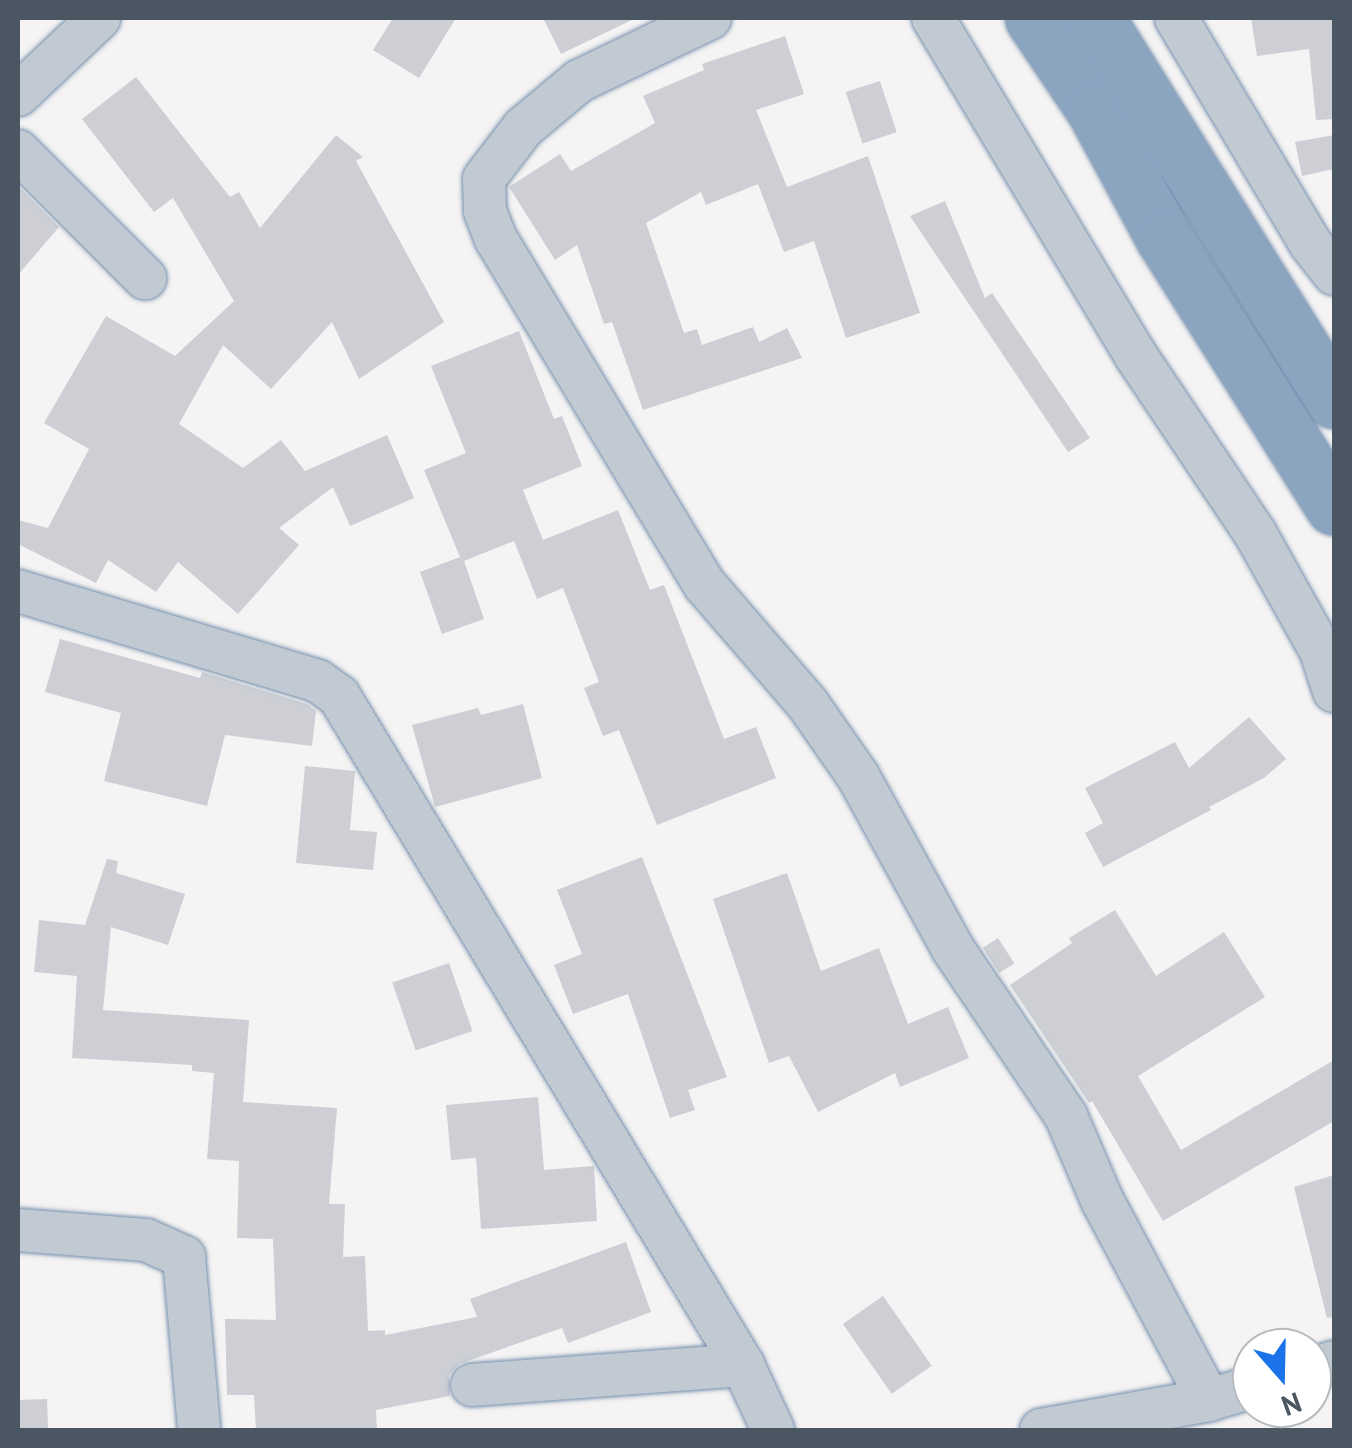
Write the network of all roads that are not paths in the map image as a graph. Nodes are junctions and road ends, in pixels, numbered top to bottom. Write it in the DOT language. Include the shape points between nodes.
graph roads {
  1 [pos="100,18"];
  2 [pos="710,18"];
  3 [pos="932,18"];
  4 [pos="1034,18"];
  5 [pos="1096,18"];
  6 [pos="1176,18"];
  7 [pos="18,95"];
  8 [pos="18,151"];
  9 [pos="1211,202"];
  10 [pos="1164,238"];
  11 [pos="1334,274"];
  12 [pos="144,278"];
  13 [pos="1334,400"];
  14 [pos="1334,507"];
  15 [pos="18,591"];
  16 [pos="1334,692"];
  17 [pos="18,1230"];
  18 [pos="743,1366"];
  19 [pos="472,1385"];
  20 [pos="1232,1393"];
  21 [pos="1209,1400"];
  22 [pos="199,1430"];
  23 [pos="773,1430"];
  24 [pos="1041,1430"];
  1 -- 7 [label="street"];
  2 -- 21 [label="street" via="578,81 523,128 484,179 485,211 496,240 705,585 806,703 858,776 953,950 1066,1116 1102,1200"];
  3 -- 16 [label="street" via="1136,356 1256,533 1320,651"];
  4 -- 10 [label="highway" via="1095,110"];
  5 -- 9 [label="highway"];
  6 -- 11 [label="street"];
  8 -- 12 [label="street"];
  9 -- 10 [label="highway"];
  9 -- 13 [label="highway"];
  10 -- 14 [label="highway"];
  15 -- 18 [label="street" via="318,680 339,696"];
  17 -- 22 [label="street" via="146,1240 184,1257"];
  18 -- 19 [label="street"];
  18 -- 23 [label="street"];
  20 -- 21 [label="street"];
  21 -- 24 [label="street"];
}
